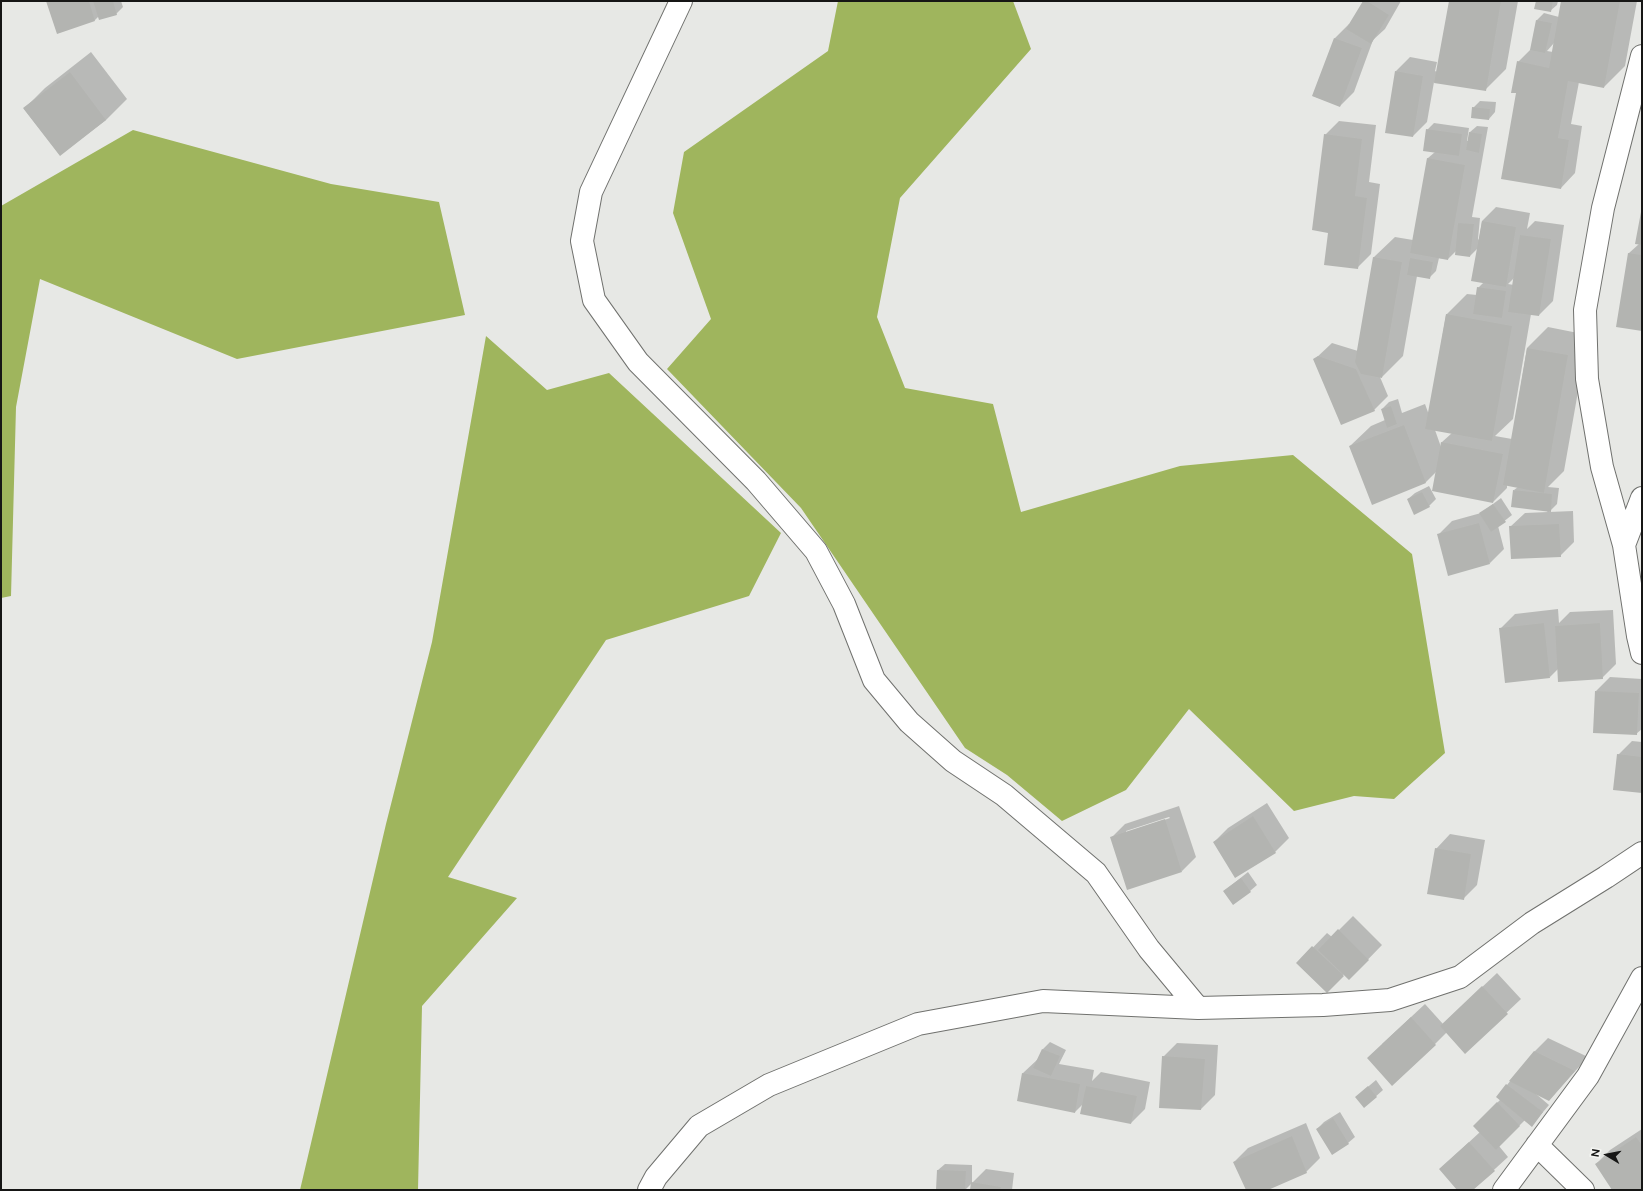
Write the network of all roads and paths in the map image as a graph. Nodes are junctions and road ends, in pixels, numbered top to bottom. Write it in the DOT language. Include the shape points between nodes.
graph roads {
  1 [pos="681,1"];
  2 [pos="1642,56"];
  3 [pos="1642,498"];
  4 [pos="1624,546"];
  5 [pos="1642,653"];
  6 [pos="1642,853"];
  7 [pos="1642,978"];
  8 [pos="1198,1008"];
  9 [pos="1537,1145"];
  10 [pos="649,1190"];
  11 [pos="1504,1190"];
  12 [pos="1583,1190"];
  1 -- 8 [label="street" via="591,192 582,241 594,300 638,362 756,481 816,551 844,604 874,680 909,722 953,761 1004,795 1096,873 1150,949"];
  2 -- 4 [label="street" via="1603,208 1585,310 1587,379 1599,452"];
  3 -- 4 [label="street"];
  4 -- 5 [label="street"];
  6 -- 8 [label="street" via="1532,923 1460,977 1390,1000 1323,1006"];
  7 -- 9 [label="street" via="1588,1076"];
  8 -- 10 [label="street" via="1043,1001 918,1024 769,1085 699,1126 656,1177"];
  9 -- 11 [label="street"];
  9 -- 12 [label="street"];
}
